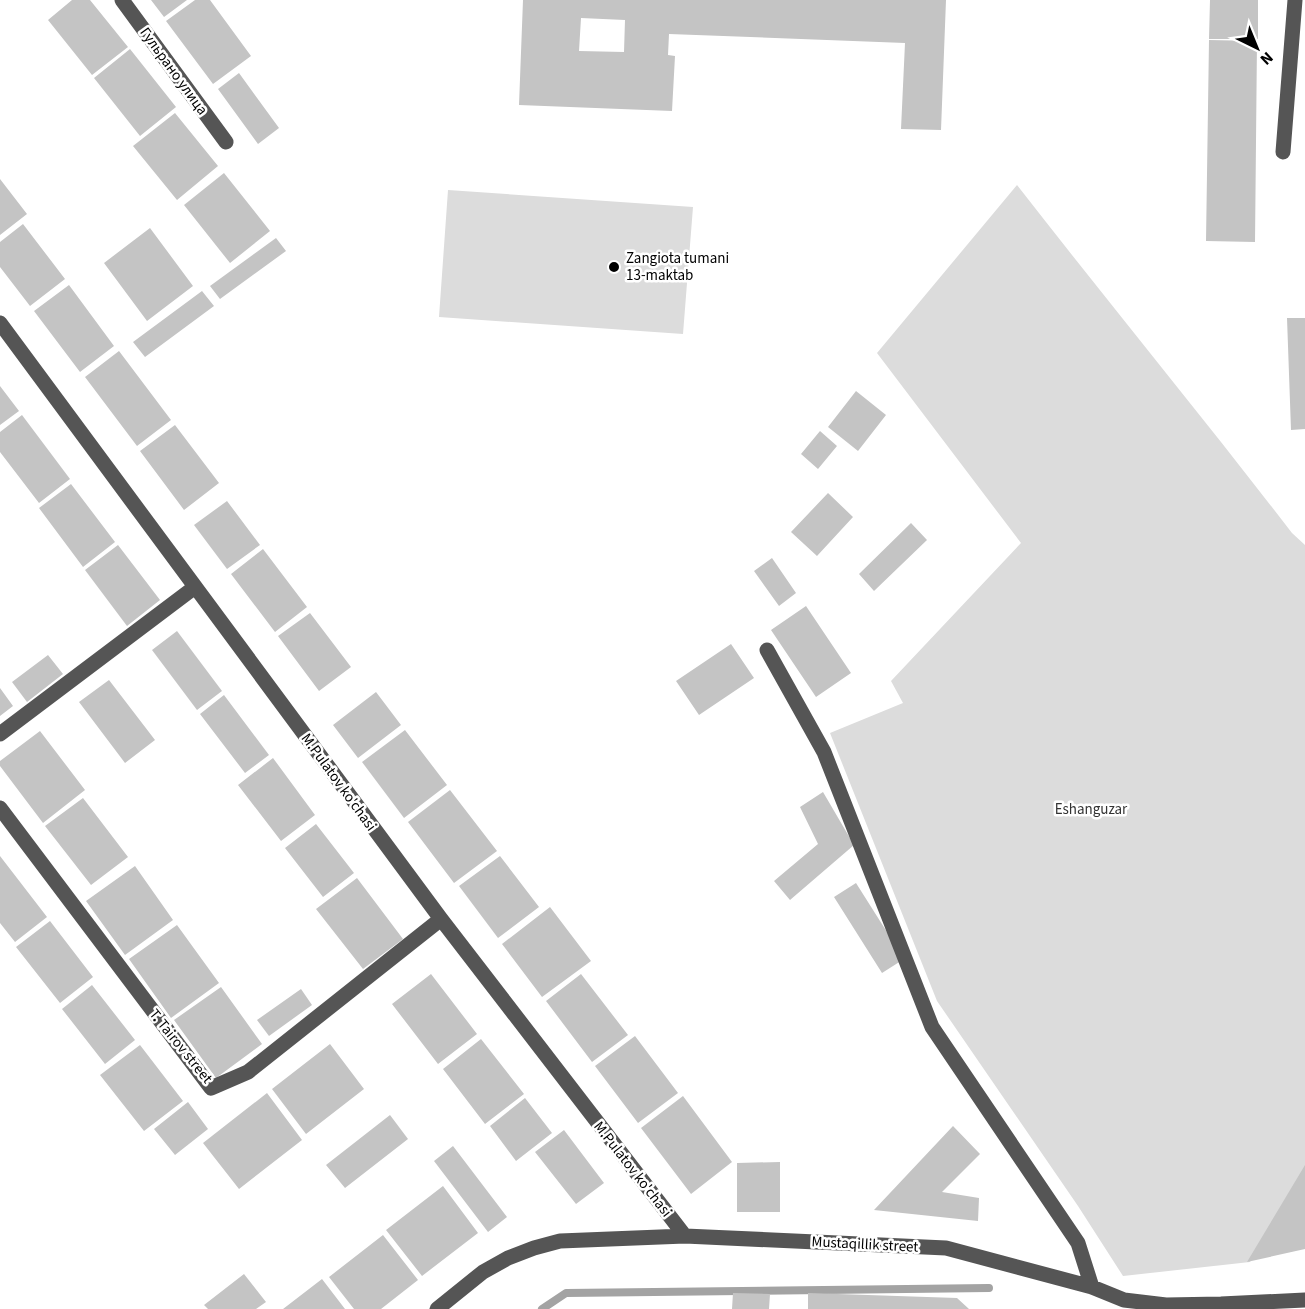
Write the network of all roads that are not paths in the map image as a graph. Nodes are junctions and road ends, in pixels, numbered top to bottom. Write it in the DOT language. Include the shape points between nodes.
graph roads {
  1 [pos="122,0"];
  2 [pos="1295,0"];
  3 [pos="1289,76"];
  4 [pos="1305,77"];
  5 [pos="226,142"];
  6 [pos="1283,152"];
  7 [pos="0,323"];
  8 [pos="195,586"];
  9 [pos="767,650"];
  10 [pos="0,734"];
  11 [pos="0,808"];
  12 [pos="441,919"];
  13 [pos="685,1236"];
  14 [pos="1092,1287"];
  15 [pos="1305,1300"];
  16 [pos="1124,1304"];
  17 [pos="437,1309"];
  1 -- 5 [label="street, Гульрано улица"];
  2 -- 3 [label="street"];
  3 -- 4 [label="street"];
  3 -- 6 [label="street"];
  7 -- 8 [label="street, M.Pulatov ko'chasi"];
  8 -- 10 [label="street"];
  8 -- 12 [label="street, M.Pulatov ko'chasi"];
  9 -- 14 [label="street" via="824,752 932,1027 1078,1243"];
  11 -- 12 [label="street, T. Tairov street" via="210,1088 248,1072"];
  12 -- 13 [label="street, M.Pulatov ko'chasi"];
  13 -- 14 [label="street, Mustaqillik street" via="946,1248"];
  13 -- 17 [label="street, Mustaqillik street" via="560,1241 534,1248 483,1272"];
  14 -- 16 [label="street, Mustaqillik street"];
  15 -- 16 [label="street, Mustaqillik street"];
}
